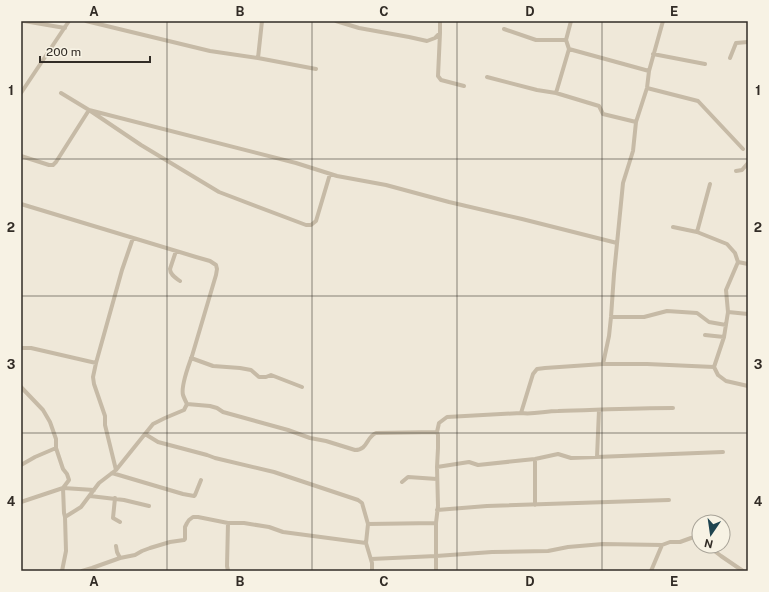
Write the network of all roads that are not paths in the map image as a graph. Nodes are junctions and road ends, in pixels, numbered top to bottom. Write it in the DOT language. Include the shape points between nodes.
graph roads {
  1 [pos="24,21"];
  2 [pos="69,21"];
  3 [pos="86,21"];
  4 [pos="262,21"];
  5 [pos="336,21"];
  6 [pos="440,21"];
  7 [pos="572,21"];
  8 [pos="663,21"];
  9 [pos="65,28"];
  10 [pos="504,29"];
  11 [pos="440,33"];
  12 [pos="566,40"];
  13 [pos="748,42"];
  14 [pos="569,50"];
  15 [pos="653,54"];
  16 [pos="258,58"];
  17 [pos="730,58"];
  18 [pos="705,64"];
  19 [pos="316,69"];
  20 [pos="649,70"];
  21 [pos="487,77"];
  22 [pos="464,86"];
  23 [pos="647,88"];
  24 [pos="21,93"];
  25 [pos="61,93"];
  26 [pos="556,93"];
  27 [pos="89,110"];
  28 [pos="636,122"];
  29 [pos="743,149"];
  30 [pos="21,156"];
  31 [pos="748,163"];
  32 [pos="736,171"];
  33 [pos="330,174"];
  34 [pos="710,184"];
  35 [pos="21,204"];
  36 [pos="673,227"];
  37 [pos="697,232"];
  38 [pos="133,238"];
  39 [pos="617,243"];
  40 [pos="176,252"];
  41 [pos="738,262"];
  42 [pos="748,264"];
  43 [pos="180,281"];
  44 [pos="728,312"];
  45 [pos="748,314"];
  46 [pos="611,318"];
  47 [pos="726,325"];
  48 [pos="704,335"];
  49 [pos="724,337"];
  50 [pos="21,348"];
  51 [pos="191,358"];
  52 [pos="96,363"];
  53 [pos="603,364"];
  54 [pos="714,367"];
  55 [pos="748,386"];
  56 [pos="21,387"];
  57 [pos="302,387"];
  58 [pos="187,404"];
  59 [pos="673,408"];
  60 [pos="599,410"];
  61 [pos="520,413"];
  62 [pos="437,432"];
  63 [pos="145,434"];
  64 [pos="56,448"];
  65 [pos="723,452"];
  66 [pos="597,457"];
  67 [pos="535,459"];
  68 [pos="21,465"];
  69 [pos="437,466"];
  70 [pos="114,472"];
  71 [pos="437,479"];
  72 [pos="201,480"];
  73 [pos="402,482"];
  74 [pos="63,488"];
  75 [pos="94,490"];
  76 [pos="90,496"];
  77 [pos="115,498"];
  78 [pos="669,500"];
  79 [pos="21,502"];
  80 [pos="535,505"];
  81 [pos="149,506"];
  82 [pos="437,510"];
  83 [pos="65,517"];
  84 [pos="120,522"];
  85 [pos="228,523"];
  86 [pos="436,523"];
  87 [pos="368,524"];
  88 [pos="691,538"];
  89 [pos="366,543"];
  90 [pos="662,545"];
  91 [pos="116,546"];
  92 [pos="718,554"];
  93 [pos="436,556"];
  94 [pos="120,558"];
  95 [pos="371,559"];
  96 [pos="62,571"];
  97 [pos="82,571"];
  98 [pos="228,571"];
  99 [pos="372,571"];
  100 [pos="436,571"];
  101 [pos="651,571"];
  102 [pos="743,571"];
  1 -- 9 [label="street"];
  2 -- 9 [label="street"];
  3 -- 16 [label="street" via="210,51"];
  4 -- 16 [label="street"];
  5 -- 11 [label="street" via="427,41"];
  6 -- 11 [label="street"];
  7 -- 12 [label="street"];
  8 -- 15 [label="street"];
  9 -- 24 [label="street"];
  10 -- 12 [label="street" via="536,40"];
  11 -- 22 [label="street" via="438,76 441,80"];
  12 -- 14 [label="street"];
  13 -- 17 [label="street" via="736,43"];
  14 -- 20 [label="street"];
  14 -- 26 [label="street"];
  15 -- 18 [label="street"];
  15 -- 20 [label="street"];
  16 -- 19 [label="street"];
  20 -- 23 [label="street"];
  21 -- 26 [label="street"];
  23 -- 28 [label="street"];
  23 -- 29 [label="street" via="698,101"];
  25 -- 27 [label="street"];
  26 -- 28 [label="street" via="599,106 602,114"];
  27 -- 30 [label="street" via="53,165 49,166"];
  27 -- 33 [label="street"];
  27 -- 33 [label="street" via="140,145 219,192 306,225 316,221"];
  28 -- 39 [label="street" via="633,151 623,183"];
  31 -- 32 [label="street" via="742,170"];
  33 -- 39 [label="street" via="386,185"];
  34 -- 37 [label="street"];
  35 -- 38 [label="street"];
  36 -- 37 [label="street"];
  37 -- 41 [label="street" via="727,244 735,253"];
  38 -- 40 [label="street"];
  38 -- 52 [label="street"];
  39 -- 46 [label="street"];
  40 -- 43 [label="street" via="170,272"];
  40 -- 51 [label="street" via="210,261 217,269"];
  41 -- 42 [label="street"];
  41 -- 44 [label="street" via="726,290"];
  44 -- 45 [label="street"];
  44 -- 47 [label="street"];
  46 -- 47 [label="street" via="644,317 667,311 697,313 709,322"];
  46 -- 53 [label="street"];
  47 -- 49 [label="street"];
  48 -- 49 [label="street"];
  49 -- 54 [label="street"];
  50 -- 52 [label="street"];
  51 -- 57 [label="street" via="213,366 251,370 259,377 271,375"];
  51 -- 58 [label="street" via="183,395"];
  52 -- 70 [label="street" via="94,384 105,416"];
  53 -- 54 [label="street"];
  53 -- 61 [label="street" via="537,369"];
  54 -- 55 [label="street" via="718,375 726,381"];
  56 -- 64 [label="street" via="50,422 56,439"];
  58 -- 62 [label="street" via="218,408 223,412 355,450 364,447 376,433"];
  58 -- 63 [label="street" via="184,410 153,424"];
  59 -- 60 [label="street"];
  60 -- 61 [label="street"];
  60 -- 66 [label="street"];
  61 -- 62 [label="street" via="447,417 439,423"];
  62 -- 69 [label="street"];
  63 -- 70 [label="street"];
  63 -- 87 [label="street" via="158,442 274,472 358,500 362,502"];
  64 -- 68 [label="street"];
  64 -- 74 [label="street" via="63,469 68,474 68,480"];
  65 -- 66 [label="street"];
  66 -- 67 [label="street" via="571,458 558,454"];
  67 -- 69 [label="street"];
  67 -- 80 [label="street"];
  69 -- 71 [label="street"];
  70 -- 72 [label="street" via="194,496"];
  70 -- 75 [label="street"];
  71 -- 73 [label="street" via="408,478"];
  71 -- 82 [label="street"];
  74 -- 75 [label="street"];
  74 -- 79 [label="street"];
  74 -- 83 [label="street"];
  75 -- 76 [label="street"];
  76 -- 77 [label="street"];
  76 -- 83 [label="street" via="81,507"];
  77 -- 81 [label="street"];
  77 -- 84 [label="street" via="113,518"];
  78 -- 80 [label="street"];
  80 -- 82 [label="street"];
  82 -- 86 [label="street"];
  83 -- 96 [label="street" via="66,551"];
  85 -- 89 [label="street" via="244,523 283,532"];
  85 -- 94 [label="street" via="193,517 185,527 184,540"];
  85 -- 98 [label="street"];
  86 -- 87 [label="street"];
  86 -- 93 [label="street"];
  87 -- 89 [label="street"];
  88 -- 90 [label="street"];
  89 -- 95 [label="street"];
  90 -- 93 [label="street" via="603,544 548,552"];
  90 -- 101 [label="street"];
  91 -- 94 [label="street"];
  92 -- 102 [label="street"];
  93 -- 95 [label="street"];
  93 -- 100 [label="street"];
  94 -- 97 [label="street"];
  95 -- 99 [label="street"];
}
